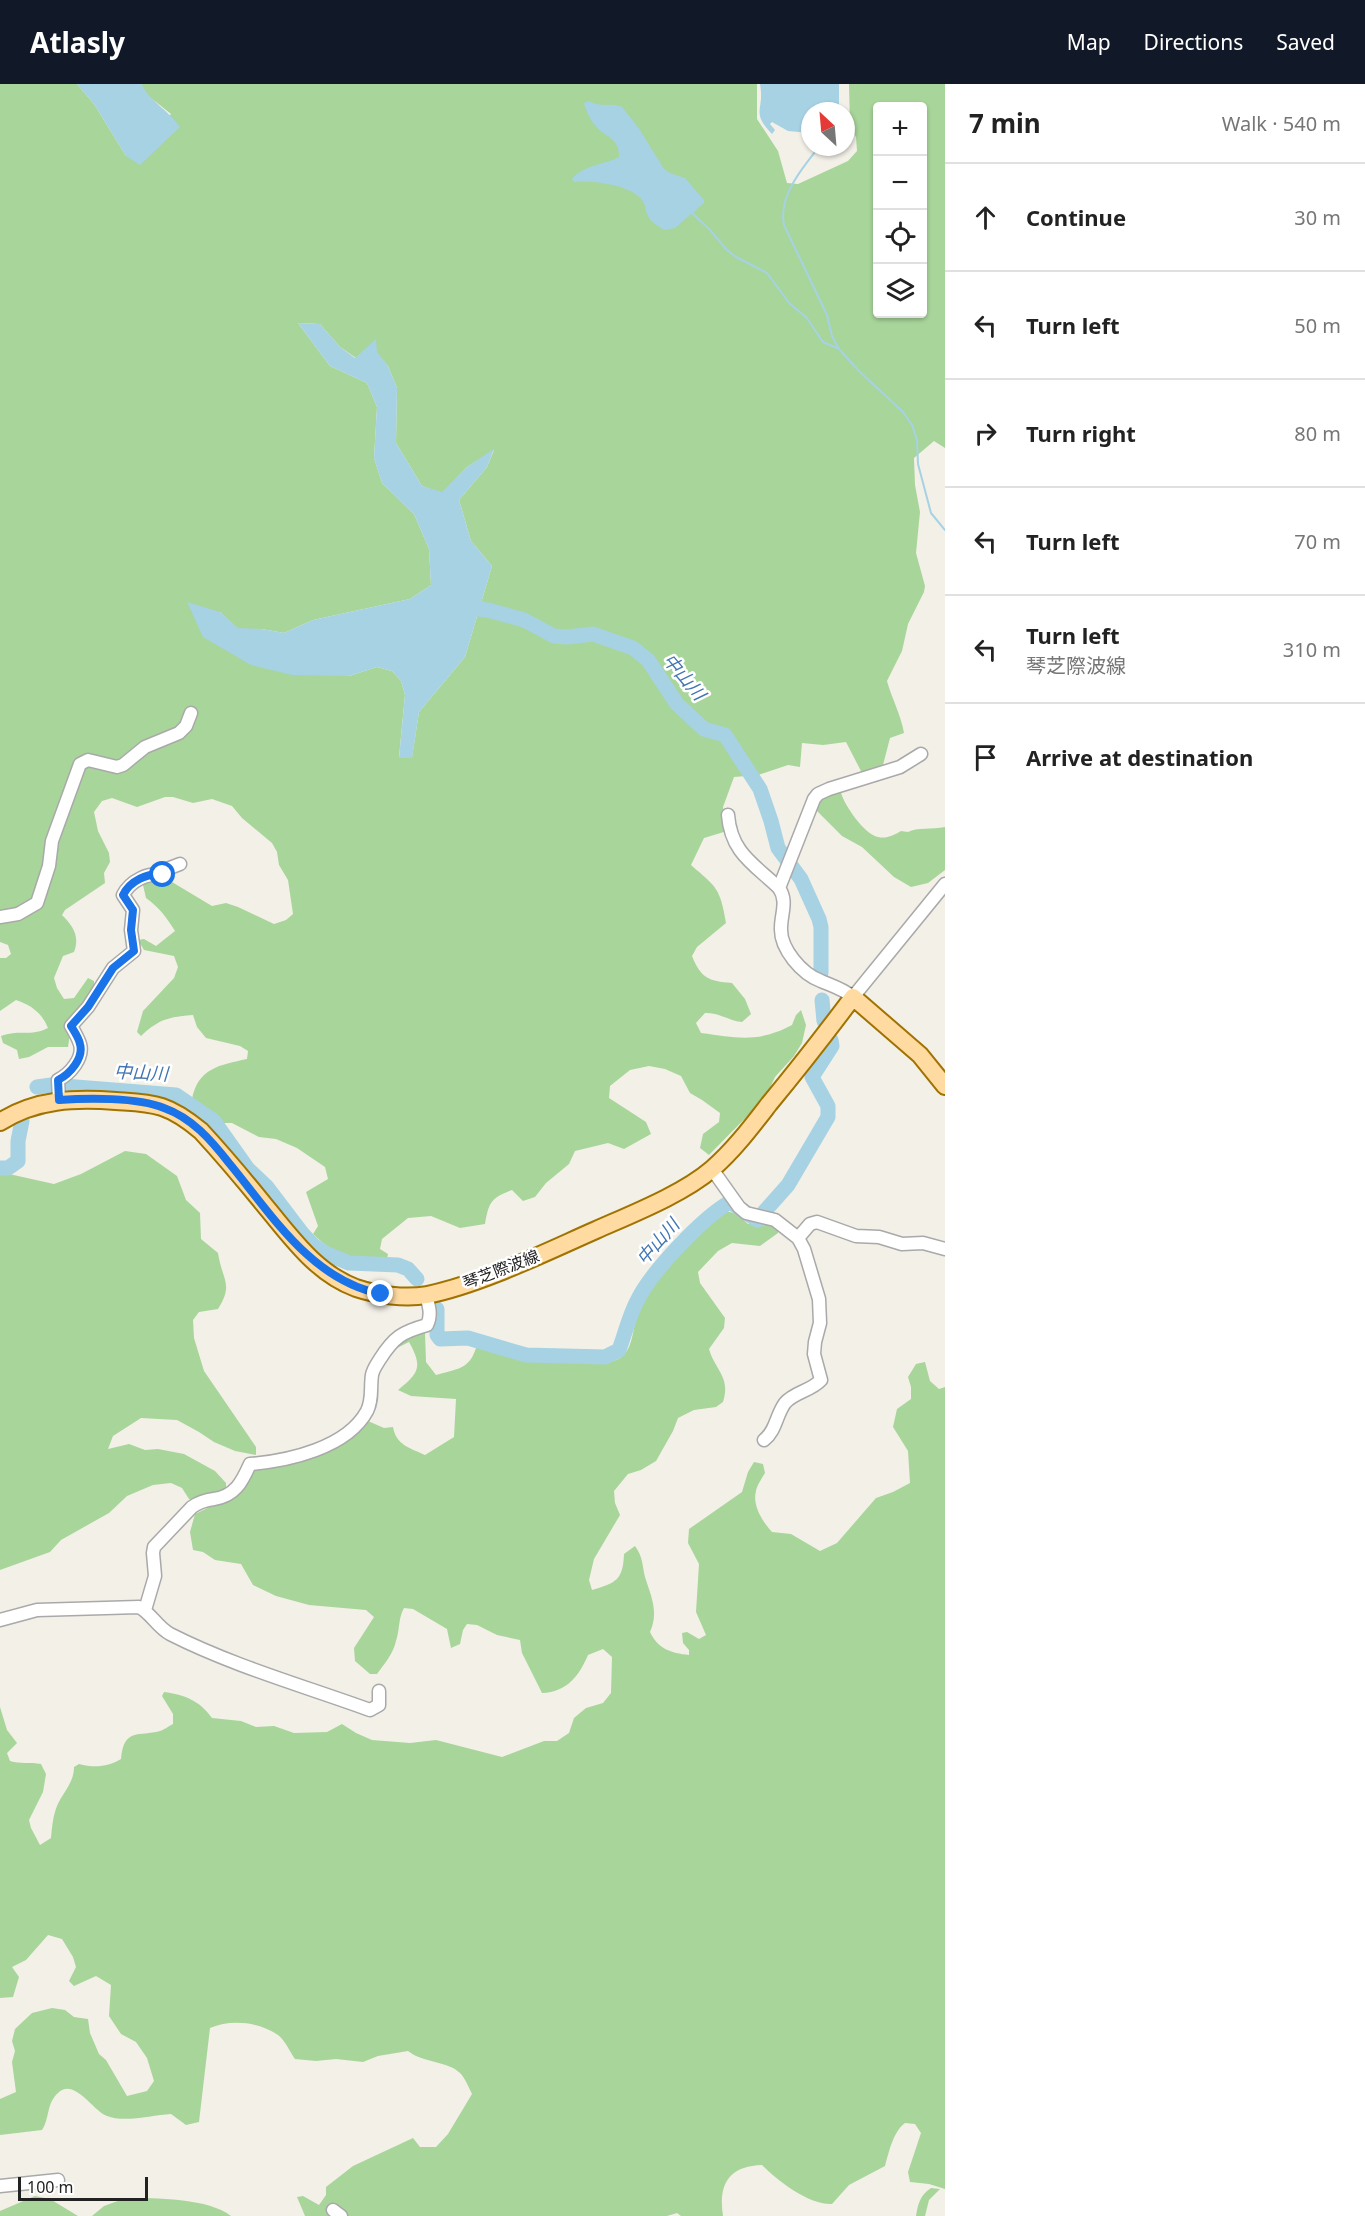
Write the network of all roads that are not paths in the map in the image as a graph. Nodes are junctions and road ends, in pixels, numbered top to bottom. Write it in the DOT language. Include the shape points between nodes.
graph roads {
  1 [pos="191,713"];
  2 [pos="921,754"];
  3 [pos="728,815"];
  4 [pos="180,864"];
  5 [pos="945,884"];
  6 [pos="779,888"];
  7 [pos="0,917"];
  8 [pos="854,997"];
  9 [pos="945,1086"];
  10 [pos="59,1100"];
  11 [pos="0,1122"];
  12 [pos="712,1169"];
  13 [pos="798,1238"];
  14 [pos="945,1249"];
  15 [pos="426,1295"];
  16 [pos="764,1440"];
  17 [pos="145,1610"];
  18 [pos="0,1620"];
  19 [pos="379,1691"];
  20 [pos="58,2180"];
  21 [pos="0,2186"];
  1 -- 7 [label="street" via="179,733 145,747 123,765 88,760 80,764 52,841 37,903 18,914"];
  2 -- 6 [label="street" via="900,767 818,794"];
  3 -- 6 [label="street" via="728,826 741,855"];
  4 -- 10 [label="street" via="163,875 146,876 125,891 123,895 134,916 134,951 113,968 71,1026 81,1045 73,1070 58,1080"];
  5 -- 8 [label="street"];
  6 -- 8 [label="street" via="784,898 781,930 788,953 819,981 832,983"];
  8 -- 9 [label="main road" via="920,1055"];
  8 -- 12 [label="main road, 琴芝際波線" via="752,1126"];
  10 -- 11 [label="main road, 琴芝際波線" via="29,1107"];
  10 -- 15 [label="main road, 琴芝際波線" via="91,1099 163,1107 201,1131 317,1265 368,1291 396,1296"];
  12 -- 13 [label="street" via="746,1213 775,1220"];
  12 -- 15 [label="main road, 琴芝際波線" via="654,1203 581,1236 470,1282"];
  13 -- 14 [label="street" via="817,1222 856,1236"];
  13 -- 16 [label="street" via="819,1299 820,1323 814,1354 821,1380 786,1402"];
  15 -- 17 [label="street" via="429,1322 392,1341 372,1374 371,1401 358,1425 339,1439 296,1457 250,1464 237,1489 229,1495 197,1503 154,1546 155,1576"];
  17 -- 18 [label="street" via="130,1606 37,1610"];
  17 -- 19 [label="street" via="157,1624 180,1639 370,1710 379,1705"];
  20 -- 21 [label="street"];
}
